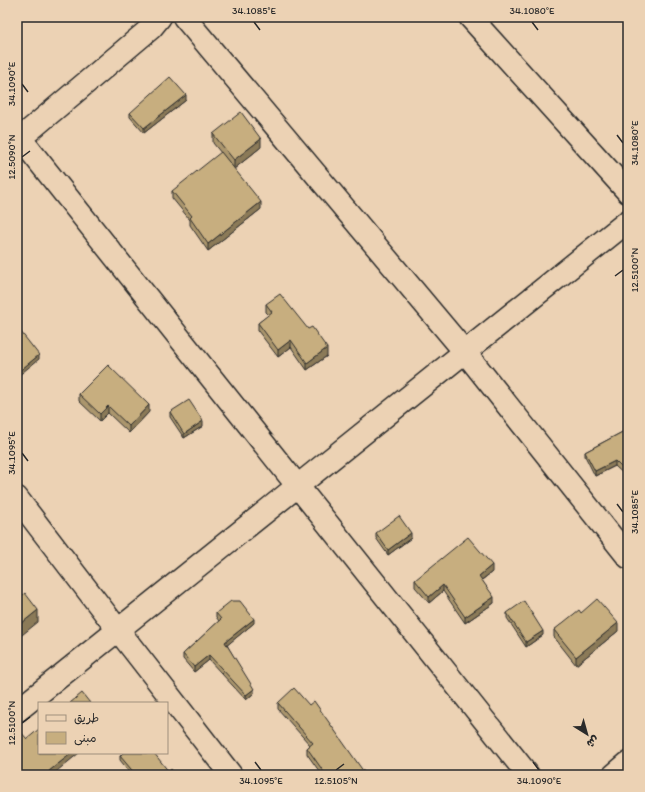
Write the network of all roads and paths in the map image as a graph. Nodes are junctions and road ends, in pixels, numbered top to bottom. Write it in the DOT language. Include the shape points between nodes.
graph roads {
  1 [pos="160,17"];
  2 [pos="184,17"];
  3 [pos="470,17"];
  4 [pos="18,138"];
  5 [pos="628,192"];
  6 [pos="628,221"];
  7 [pos="465,352"];
  8 [pos="298,486"];
  9 [pos="17,498"];
  10 [pos="628,557"];
  11 [pos="118,630"];
  12 [pos="17,711"];
  13 [pos="628,763"];
  14 [pos="231,775"];
  15 [pos="528,775"];
  16 [pos="614,775"];
  1 -- 4 [label="street" via="151,28"];
  2 -- 7 [label="street"];
  3 -- 5 [label="street"];
  4 -- 8 [label="street"];
  6 -- 7 [label="street"];
  7 -- 8 [label="street"];
  7 -- 10 [label="street"];
  8 -- 11 [label="street"];
  8 -- 15 [label="street"];
  9 -- 11 [label="street"];
  11 -- 12 [label="street"];
  11 -- 14 [label="street"];
  13 -- 16 [label="street"];
}
